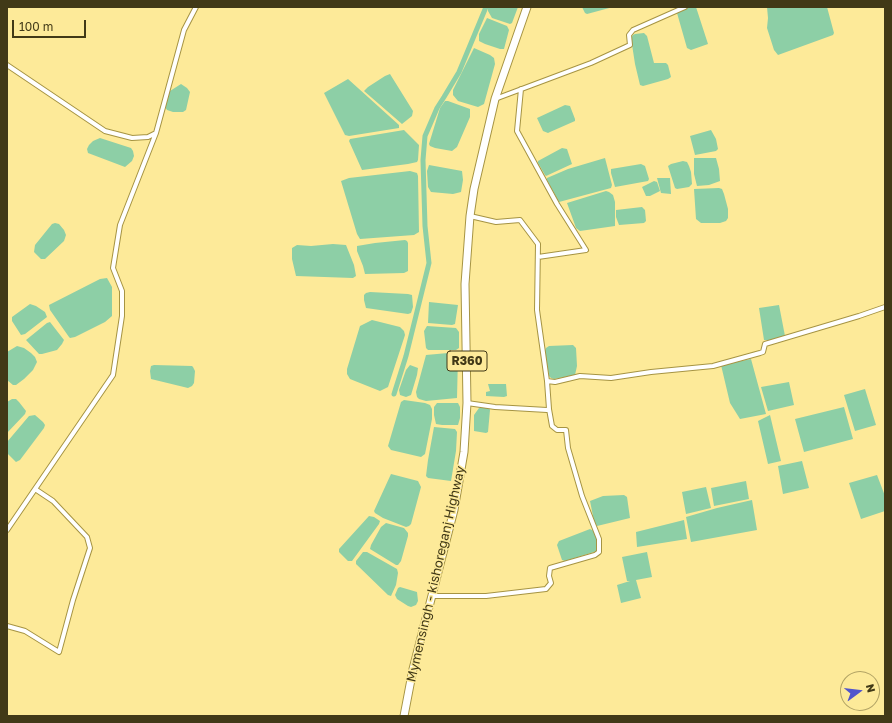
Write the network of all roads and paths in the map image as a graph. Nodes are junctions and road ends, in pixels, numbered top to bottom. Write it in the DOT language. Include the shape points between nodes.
graph roads {
  1 [pos="196,7"];
  2 [pos="527,7"];
  3 [pos="685,7"];
  4 [pos="7,65"];
  5 [pos="521,89"];
  6 [pos="495,99"];
  7 [pos="156,133"];
  8 [pos="470,216"];
  9 [pos="538,257"];
  10 [pos="885,307"];
  11 [pos="547,381"];
  12 [pos="467,403"];
  13 [pos="549,409"];
  14 [pos="35,490"];
  15 [pos="7,530"];
  16 [pos="432,596"];
  17 [pos="7,626"];
  18 [pos="404,716"];
  1 -- 7 [label="street" via="184,30"];
  2 -- 6 [label="main road, Mymensingh - kishoreganj Highway / R360"];
  3 -- 5 [label="street" via="633,30 629,35 630,45 591,63"];
  4 -- 7 [label="street" via="105,131 132,138 148,137"];
  5 -- 6 [label="street"];
  5 -- 9 [label="street" via="517,131 557,204 586,250"];
  6 -- 8 [label="main road, Mymensingh - kishoreganj Highway / R360"];
  7 -- 14 [label="street" via="120,225 113,268 122,291 122,316 114,375"];
  8 -- 9 [label="street" via="496,222 520,220 538,244"];
  8 -- 12 [label="main road, Mymensingh - kishoreganj Highway / R360" via="465,284"];
  9 -- 11 [label="street" via="538,310"];
  10 -- 11 [label="street" via="765,344 763,352 713,366 611,378 580,376 555,382"];
  11 -- 13 [label="street"];
  12 -- 13 [label="street"];
  12 -- 16 [label="main road, Mymensingh - kishoreganj Highway / R360" via="466,432 458,485"];
  13 -- 16 [label="street" via="552,426 557,430 566,430 568,448 582,496 599,539 599,552 550,568 551,583 546,589 486,596"];
  14 -- 15 [label="street"];
  14 -- 17 [label="street" via="53,501 87,537 90,548 59,652 25,631"];
  16 -- 18 [label="main road, Mymensingh - kishoreganj Highway / R360"];
}
